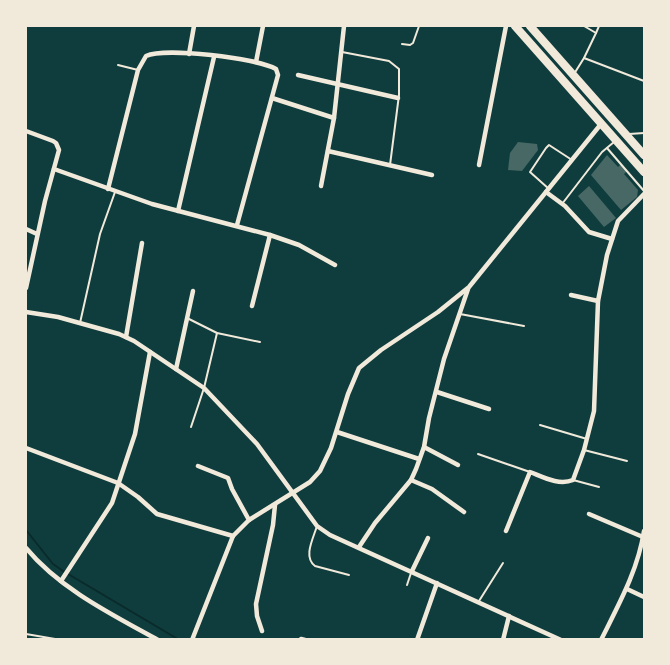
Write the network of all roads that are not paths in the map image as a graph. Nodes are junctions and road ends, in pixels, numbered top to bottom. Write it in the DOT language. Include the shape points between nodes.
graph roads {
  1 [pos="194,26"];
  2 [pos="263,26"];
  3 [pos="344,26"];
  4 [pos="419,26"];
  5 [pos="506,26"];
  6 [pos="516,26"];
  7 [pos="530,26"];
  8 [pos="584,26"];
  9 [pos="598,26"];
  10 [pos="596,33"];
  11 [pos="402,44"];
  12 [pos="342,52"];
  13 [pos="189,54"];
  14 [pos="214,57"];
  15 [pos="584,58"];
  16 [pos="256,62"];
  17 [pos="118,65"];
  18 [pos="138,69"];
  19 [pos="573,74"];
  20 [pos="298,75"];
  21 [pos="645,81"];
  22 [pos="338,85"];
  23 [pos="272,98"];
  24 [pos="399,98"];
  25 [pos="334,118"];
  26 [pos="602,123"];
  27 [pos="26,131"];
  28 [pos="624,132"];
  29 [pos="645,133"];
  30 [pos="617,140"];
  31 [pos="607,148"];
  32 [pos="328,152"];
  33 [pos="645,155"];
  34 [pos="572,160"];
  35 [pos="390,165"];
  36 [pos="479,165"];
  37 [pos="54,169"];
  38 [pos="645,171"];
  39 [pos="432,175"];
  40 [pos="321,186"];
  41 [pos="108,189"];
  42 [pos="548,190"];
  43 [pos="115,191"];
  44 [pos="645,192"];
  45 [pos="562,204"];
  46 [pos="178,211"];
  47 [pos="237,225"];
  48 [pos="26,230"];
  49 [pos="37,234"];
  50 [pos="270,235"];
  51 [pos="612,239"];
  52 [pos="142,243"];
  53 [pos="335,265"];
  54 [pos="27,270"];
  55 [pos="469,287"];
  56 [pos="26,288"];
  57 [pos="193,291"];
  58 [pos="571,294"];
  59 [pos="598,301"];
  60 [pos="252,306"];
  61 [pos="26,312"];
  62 [pos="460,314"];
  63 [pos="187,318"];
  64 [pos="80,323"];
  65 [pos="524,326"];
  66 [pos="217,333"];
  67 [pos="126,337"];
  68 [pos="260,342"];
  69 [pos="150,352"];
  70 [pos="176,369"];
  71 [pos="204,388"];
  72 [pos="437,392"];
  73 [pos="489,409"];
  74 [pos="540,425"];
  75 [pos="191,427"];
  76 [pos="337,432"];
  77 [pos="587,439"];
  78 [pos="424,447"];
  79 [pos="26,448"];
  80 [pos="584,450"];
  81 [pos="477,454"];
  82 [pos="419,459"];
  83 [pos="627,461"];
  84 [pos="458,465"];
  85 [pos="198,466"];
  86 [pos="530,472"];
  87 [pos="411,480"];
  88 [pos="573,480"];
  89 [pos="118,483"];
  90 [pos="599,487"];
  91 [pos="293,494"];
  92 [pos="275,504"];
  93 [pos="464,512"];
  94 [pos="589,514"];
  95 [pos="249,520"];
  96 [pos="316,526"];
  97 [pos="506,531"];
  98 [pos="645,531"];
  99 [pos="233,536"];
  100 [pos="643,537"];
  101 [pos="428,538"];
  102 [pos="359,547"];
  103 [pos="26,548"];
  104 [pos="503,563"];
  105 [pos="412,572"];
  106 [pos="349,575"];
  107 [pos="61,581"];
  108 [pos="437,583"];
  109 [pos="407,585"];
  110 [pos="627,589"];
  111 [pos="645,597"];
  112 [pos="479,602"];
  113 [pos="509,616"];
  114 [pos="262,631"];
  115 [pos="26,634"];
  116 [pos="61,639"];
  117 [pos="158,639"];
  118 [pos="192,639"];
  119 [pos="417,639"];
  120 [pos="503,639"];
  121 [pos="561,639"];
  122 [pos="601,639"];
  1 -- 13 [label="street"];
  2 -- 16 [label="street"];
  3 -- 12 [label="street"];
  4 -- 11 [label="lane" via="413,43"];
  5 -- 36 [label="street"];
  6 -- 26 [label="highway"];
  7 -- 19 [label="highway"];
  8 -- 10 [label="lane"];
  9 -- 10 [label="lane"];
  10 -- 15 [label="lane"];
  12 -- 22 [label="street"];
  12 -- 24 [label="lane" via="396,64 400,75"];
  13 -- 14 [label="street"];
  13 -- 18 [label="street" via="153,53"];
  14 -- 16 [label="street"];
  14 -- 46 [label="street"];
  15 -- 19 [label="lane"];
  15 -- 21 [label="lane"];
  16 -- 23 [label="street" via="276,69"];
  17 -- 18 [label="lane"];
  18 -- 41 [label="street"];
  19 -- 28 [label="highway"];
  20 -- 22 [label="street"];
  22 -- 24 [label="street"];
  22 -- 25 [label="street"];
  23 -- 25 [label="street"];
  23 -- 47 [label="street"];
  24 -- 35 [label="lane"];
  25 -- 32 [label="street"];
  26 -- 30 [label="highway"];
  26 -- 34 [label="street"];
  27 -- 37 [label="street" via="56,143"];
  28 -- 29 [label="lane"];
  28 -- 33 [label="highway"];
  30 -- 31 [label="lane"];
  30 -- 38 [label="highway"];
  31 -- 44 [label="lane"];
  31 -- 45 [label="lane"];
  32 -- 35 [label="street"];
  32 -- 40 [label="street"];
  34 -- 42 [label="street"];
  34 -- 42 [label="lane" via="554,146 546,148 530,172"];
  35 -- 39 [label="street"];
  37 -- 41 [label="street"];
  37 -- 49 [label="street"];
  41 -- 43 [label="street"];
  42 -- 45 [label="street"];
  42 -- 55 [label="street"];
  43 -- 46 [label="street"];
  43 -- 64 [label="lane" via="100,234"];
  44 -- 51 [label="street" via="622,215"];
  45 -- 51 [label="street" via="589,232"];
  46 -- 47 [label="street"];
  47 -- 50 [label="street"];
  48 -- 49 [label="street"];
  49 -- 54 [label="street"];
  50 -- 53 [label="street" via="299,245"];
  50 -- 60 [label="street"];
  51 -- 59 [label="street"];
  52 -- 67 [label="street"];
  54 -- 56 [label="street"];
  55 -- 62 [label="street"];
  55 -- 76 [label="street" via="359,368"];
  57 -- 63 [label="street"];
  58 -- 59 [label="street"];
  59 -- 77 [label="street" via="596,394"];
  61 -- 64 [label="street"];
  62 -- 65 [label="lane"];
  62 -- 72 [label="street"];
  63 -- 66 [label="lane"];
  63 -- 70 [label="street"];
  64 -- 67 [label="street"];
  66 -- 68 [label="lane"];
  66 -- 71 [label="lane"];
  67 -- 69 [label="street"];
  69 -- 70 [label="street"];
  69 -- 89 [label="street" via="135,434"];
  70 -- 71 [label="street"];
  71 -- 75 [label="lane"];
  71 -- 91 [label="street" via="257,444"];
  72 -- 73 [label="street"];
  72 -- 78 [label="street"];
  74 -- 77 [label="lane"];
  76 -- 82 [label="street"];
  76 -- 91 [label="street" via="320,471"];
  77 -- 80 [label="street"];
  78 -- 82 [label="street"];
  78 -- 84 [label="street"];
  79 -- 89 [label="street"];
  80 -- 83 [label="lane"];
  80 -- 88 [label="street"];
  81 -- 86 [label="lane"];
  82 -- 87 [label="street"];
  85 -- 95 [label="street" via="228,478"];
  86 -- 88 [label="street" via="555,481"];
  86 -- 97 [label="street"];
  87 -- 93 [label="street" via="432,489"];
  87 -- 102 [label="street"];
  88 -- 90 [label="lane"];
  89 -- 99 [label="street" via="157,514"];
  89 -- 107 [label="street" via="111,503"];
  91 -- 92 [label="street"];
  91 -- 96 [label="street"];
  92 -- 95 [label="street"];
  92 -- 114 [label="street" via="256,604"];
  94 -- 100 [label="street"];
  95 -- 99 [label="street"];
  96 -- 102 [label="street"];
  96 -- 106 [label="lane" via="309,554 311,563"];
  98 -- 100 [label="street"];
  99 -- 118 [label="street"];
  100 -- 110 [label="street"];
  101 -- 105 [label="street"];
  102 -- 105 [label="street"];
  103 -- 107 [label="street"];
  104 -- 112 [label="lane"];
  105 -- 108 [label="street"];
  105 -- 109 [label="lane"];
  107 -- 117 [label="street"];
  108 -- 112 [label="street"];
  108 -- 119 [label="street"];
  110 -- 111 [label="street"];
  110 -- 122 [label="street"];
  112 -- 113 [label="street"];
  113 -- 120 [label="street"];
  113 -- 121 [label="street"];
  115 -- 116 [label="lane"];
}
